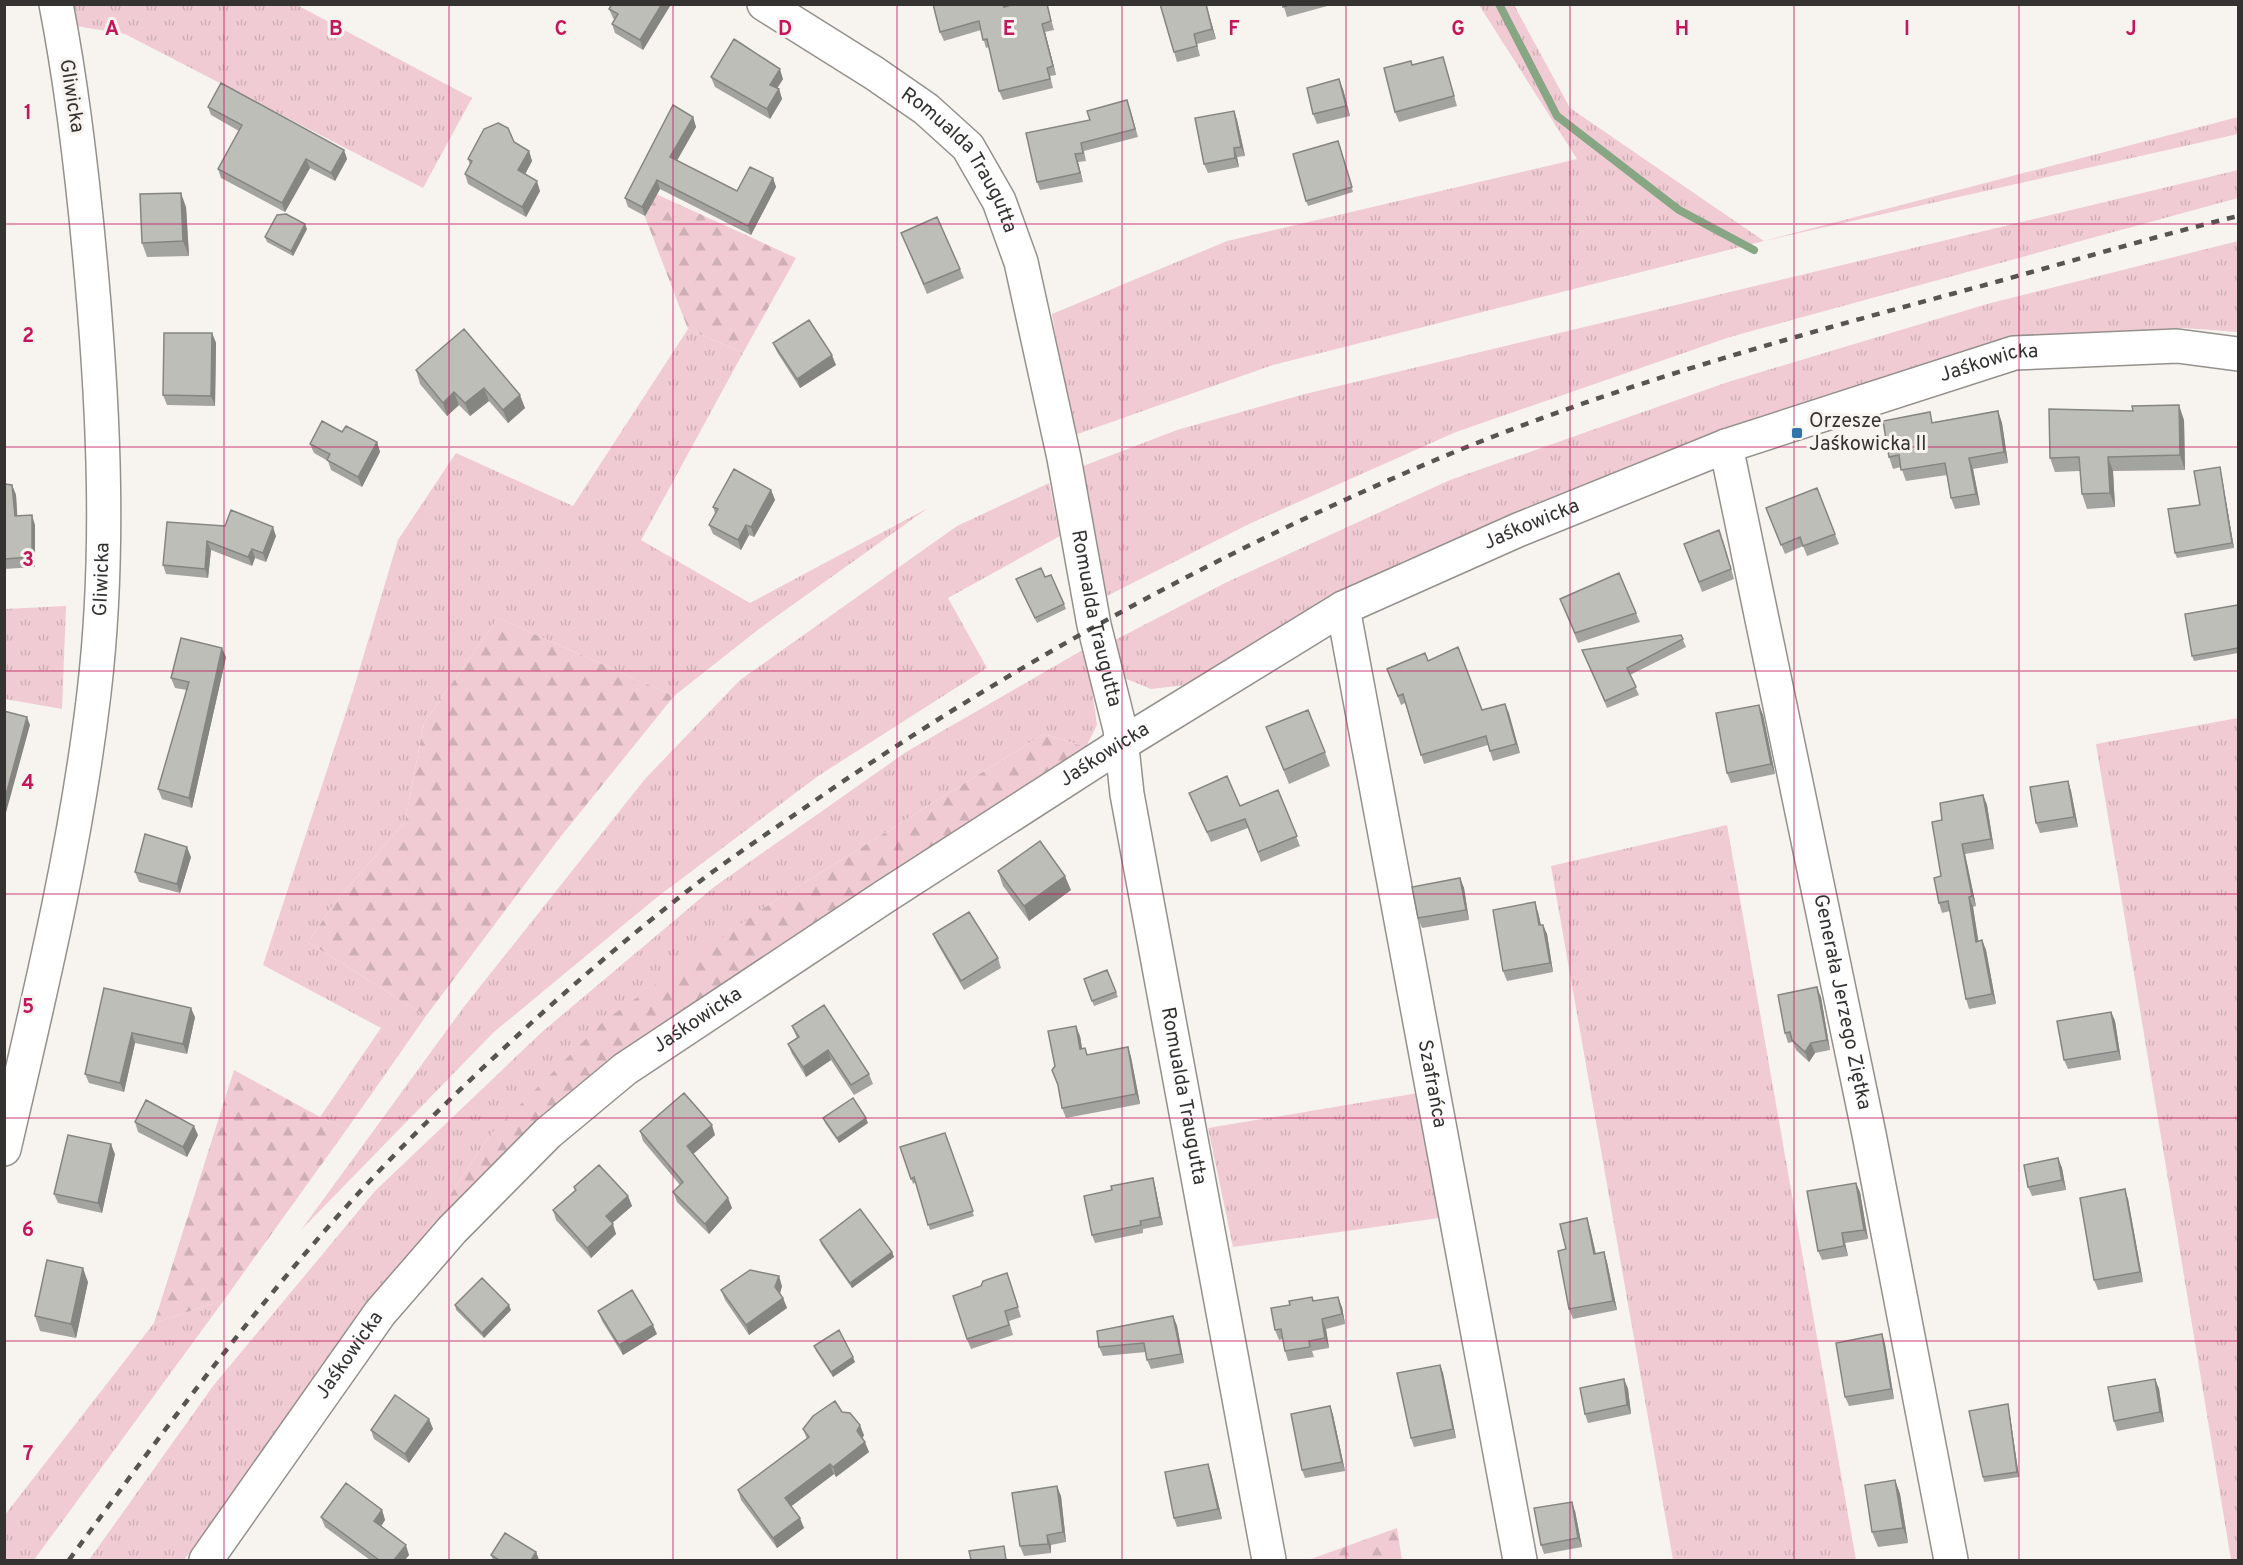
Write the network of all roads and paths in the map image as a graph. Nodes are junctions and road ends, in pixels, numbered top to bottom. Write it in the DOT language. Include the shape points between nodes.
graph roads {
  1 [pos="56,4"];
  2 [pos="764,4"];
  3 [pos="2238,354"];
  4 [pos="1726,446"];
  5 [pos="1343,608"];
  6 [pos="1120,745"];
  7 [pos="4,1149"];
  8 [pos="206,1560"];
  9 [pos="1269,1560"];
  10 [pos="1520,1560"];
  11 [pos="1951,1560"];
  1 -- 7 [label="street, Gliwicka" via="75,120 97,340 103,459 102,577 94,690 79,805"];
  2 -- 6 [label="street, Romualda Traugutta" via="926,109 968,147 996,193 1021,262 1064,458 1094,625 1120,729"];
  3 -- 4 [label="street, Jaśkowicka" via="2177,346 2014,353"];
  4 -- 5 [label="street, Jaśkowicka" via="1518,530"];
  4 -- 11 [label="street, Generała Jerzego Ziętka" via="1869,1134"];
  5 -- 6 [label="street, Jaśkowicka"];
  5 -- 10 [label="street, Szafrańca"];
  6 -- 8 [label="street, Jaśkowicka" via="625,1069 548,1133 452,1230 380,1313"];
  6 -- 9 [label="street, Romualda Traugutta"];
}
